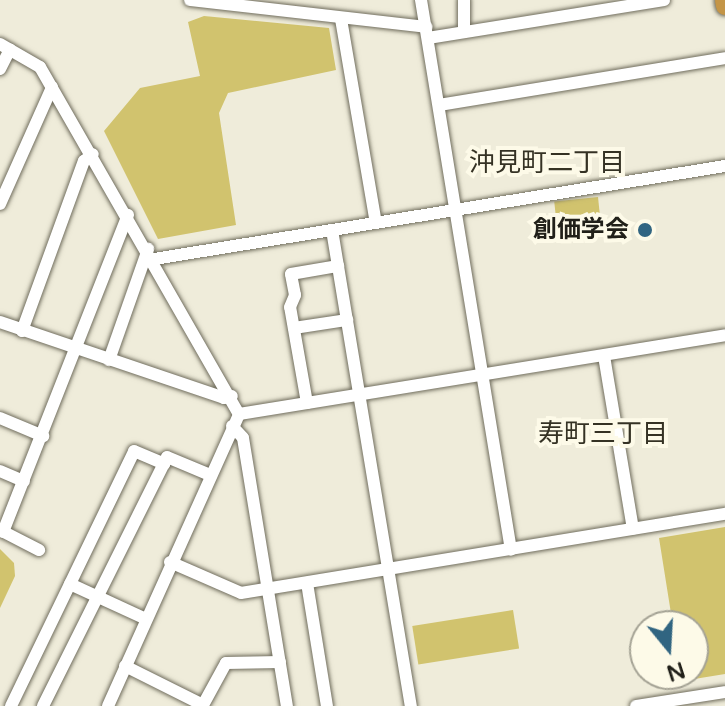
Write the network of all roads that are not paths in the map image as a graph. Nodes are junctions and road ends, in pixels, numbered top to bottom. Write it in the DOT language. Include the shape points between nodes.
graph roads {
  1 [pos="190,0"];
  2 [pos="421,0"];
  3 [pos="464,0"];
  4 [pos="664,0"];
  5 [pos="724,0"];
  6 [pos="725,6"];
  7 [pos="341,19"];
  8 [pos="427,32"];
  9 [pos="464,32"];
  10 [pos="5,46"];
  11 [pos="725,58"];
  12 [pos="0,69"];
  13 [pos="52,87"];
  14 [pos="439,105"];
  15 [pos="93,154"];
  16 [pos="725,166"];
  17 [pos="0,204"];
  18 [pos="456,210"];
  19 [pos="128,215"];
  20 [pos="376,223"];
  21 [pos="332,230"];
  22 [pos="151,254"];
  23 [pos="338,266"];
  24 [pos="347,320"];
  25 [pos="0,322"];
  26 [pos="294,328"];
  27 [pos="22,331"];
  28 [pos="725,335"];
  29 [pos="78,350"];
  30 [pos="604,356"];
  31 [pos="109,360"];
  32 [pos="483,376"];
  33 [pos="361,395"];
  34 [pos="232,396"];
  35 [pos="307,403"];
  36 [pos="239,414"];
  37 [pos="0,418"];
  38 [pos="232,426"];
  39 [pos="43,436"];
  40 [pos="164,464"];
  41 [pos="0,471"];
  42 [pos="210,475"];
  43 [pos="24,481"];
  44 [pos="725,514"];
  45 [pos="633,529"];
  46 [pos="2,531"];
  47 [pos="39,550"];
  48 [pos="511,550"];
  49 [pos="170,562"];
  50 [pos="388,569"];
  51 [pos="307,583"];
  52 [pos="70,584"];
  53 [pos="269,590"];
  54 [pos="97,596"];
  55 [pos="146,619"];
  56 [pos="280,662"];
  57 [pos="125,666"];
  58 [pos="725,692"];
  59 [pos="662,704"];
  60 [pos="11,706"];
  61 [pos="43,706"];
  62 [pos="108,706"];
  63 [pos="287,706"];
  64 [pos="327,706"];
  65 [pos="411,706"];
  66 [pos="636,706"];
  1 -- 7 [label="street"];
  2 -- 8 [label="street"];
  3 -- 9 [label="street"];
  4 -- 9 [label="street"];
  5 -- 6 [label="highway"];
  7 -- 8 [label="street"];
  7 -- 20 [label="street"];
  8 -- 9 [label="street"];
  8 -- 14 [label="street"];
  10 -- 12 [label="street"];
  10 -- 13 [label="street" via="40,67"];
  11 -- 14 [label="street"];
  13 -- 15 [label="street"];
  13 -- 17 [label="street"];
  14 -- 18 [label="street"];
  15 -- 19 [label="street"];
  15 -- 27 [label="street" via="84,161"];
  16 -- 18 [label="street"];
  18 -- 20 [label="street"];
  18 -- 32 [label="street"];
  19 -- 22 [label="street"];
  19 -- 29 [label="street"];
  20 -- 21 [label="street"];
  21 -- 22 [label="street"];
  21 -- 23 [label="street"];
  22 -- 31 [label="street"];
  22 -- 34 [label="street"];
  23 -- 24 [label="street"];
  23 -- 26 [label="street" via="291,274"];
  24 -- 26 [label="street"];
  24 -- 33 [label="street"];
  25 -- 27 [label="street"];
  26 -- 35 [label="street"];
  27 -- 29 [label="street"];
  28 -- 30 [label="street"];
  29 -- 31 [label="street"];
  29 -- 39 [label="street"];
  30 -- 32 [label="street"];
  30 -- 45 [label="street"];
  31 -- 34 [label="street" via="224,398"];
  32 -- 33 [label="street"];
  32 -- 48 [label="street"];
  33 -- 35 [label="street"];
  33 -- 50 [label="street"];
  34 -- 36 [label="street"];
  35 -- 36 [label="street"];
  36 -- 38 [label="street"];
  37 -- 39 [label="street"];
  38 -- 42 [label="street"];
  38 -- 53 [label="street" via="243,438"];
  39 -- 43 [label="street"];
  40 -- 42 [label="street" via="167,457"];
  40 -- 52 [label="street" via="134,451"];
  40 -- 54 [label="street"];
  41 -- 43 [label="street"];
  42 -- 49 [label="street"];
  43 -- 46 [label="street"];
  44 -- 45 [label="street"];
  45 -- 48 [label="street"];
  46 -- 47 [label="street"];
  48 -- 50 [label="street"];
  49 -- 53 [label="street" via="241,593"];
  49 -- 55 [label="street"];
  50 -- 51 [label="street"];
  50 -- 65 [label="street"];
  51 -- 53 [label="street"];
  51 -- 64 [label="street"];
  52 -- 54 [label="street"];
  52 -- 60 [label="street"];
  53 -- 56 [label="street"];
  54 -- 55 [label="street"];
  54 -- 61 [label="street"];
  55 -- 57 [label="street"];
  56 -- 57 [label="street" via="226,663 203,705"];
  56 -- 63 [label="street"];
  57 -- 62 [label="street"];
  58 -- 59 [label="street"];
  59 -- 66 [label="street"];
}
